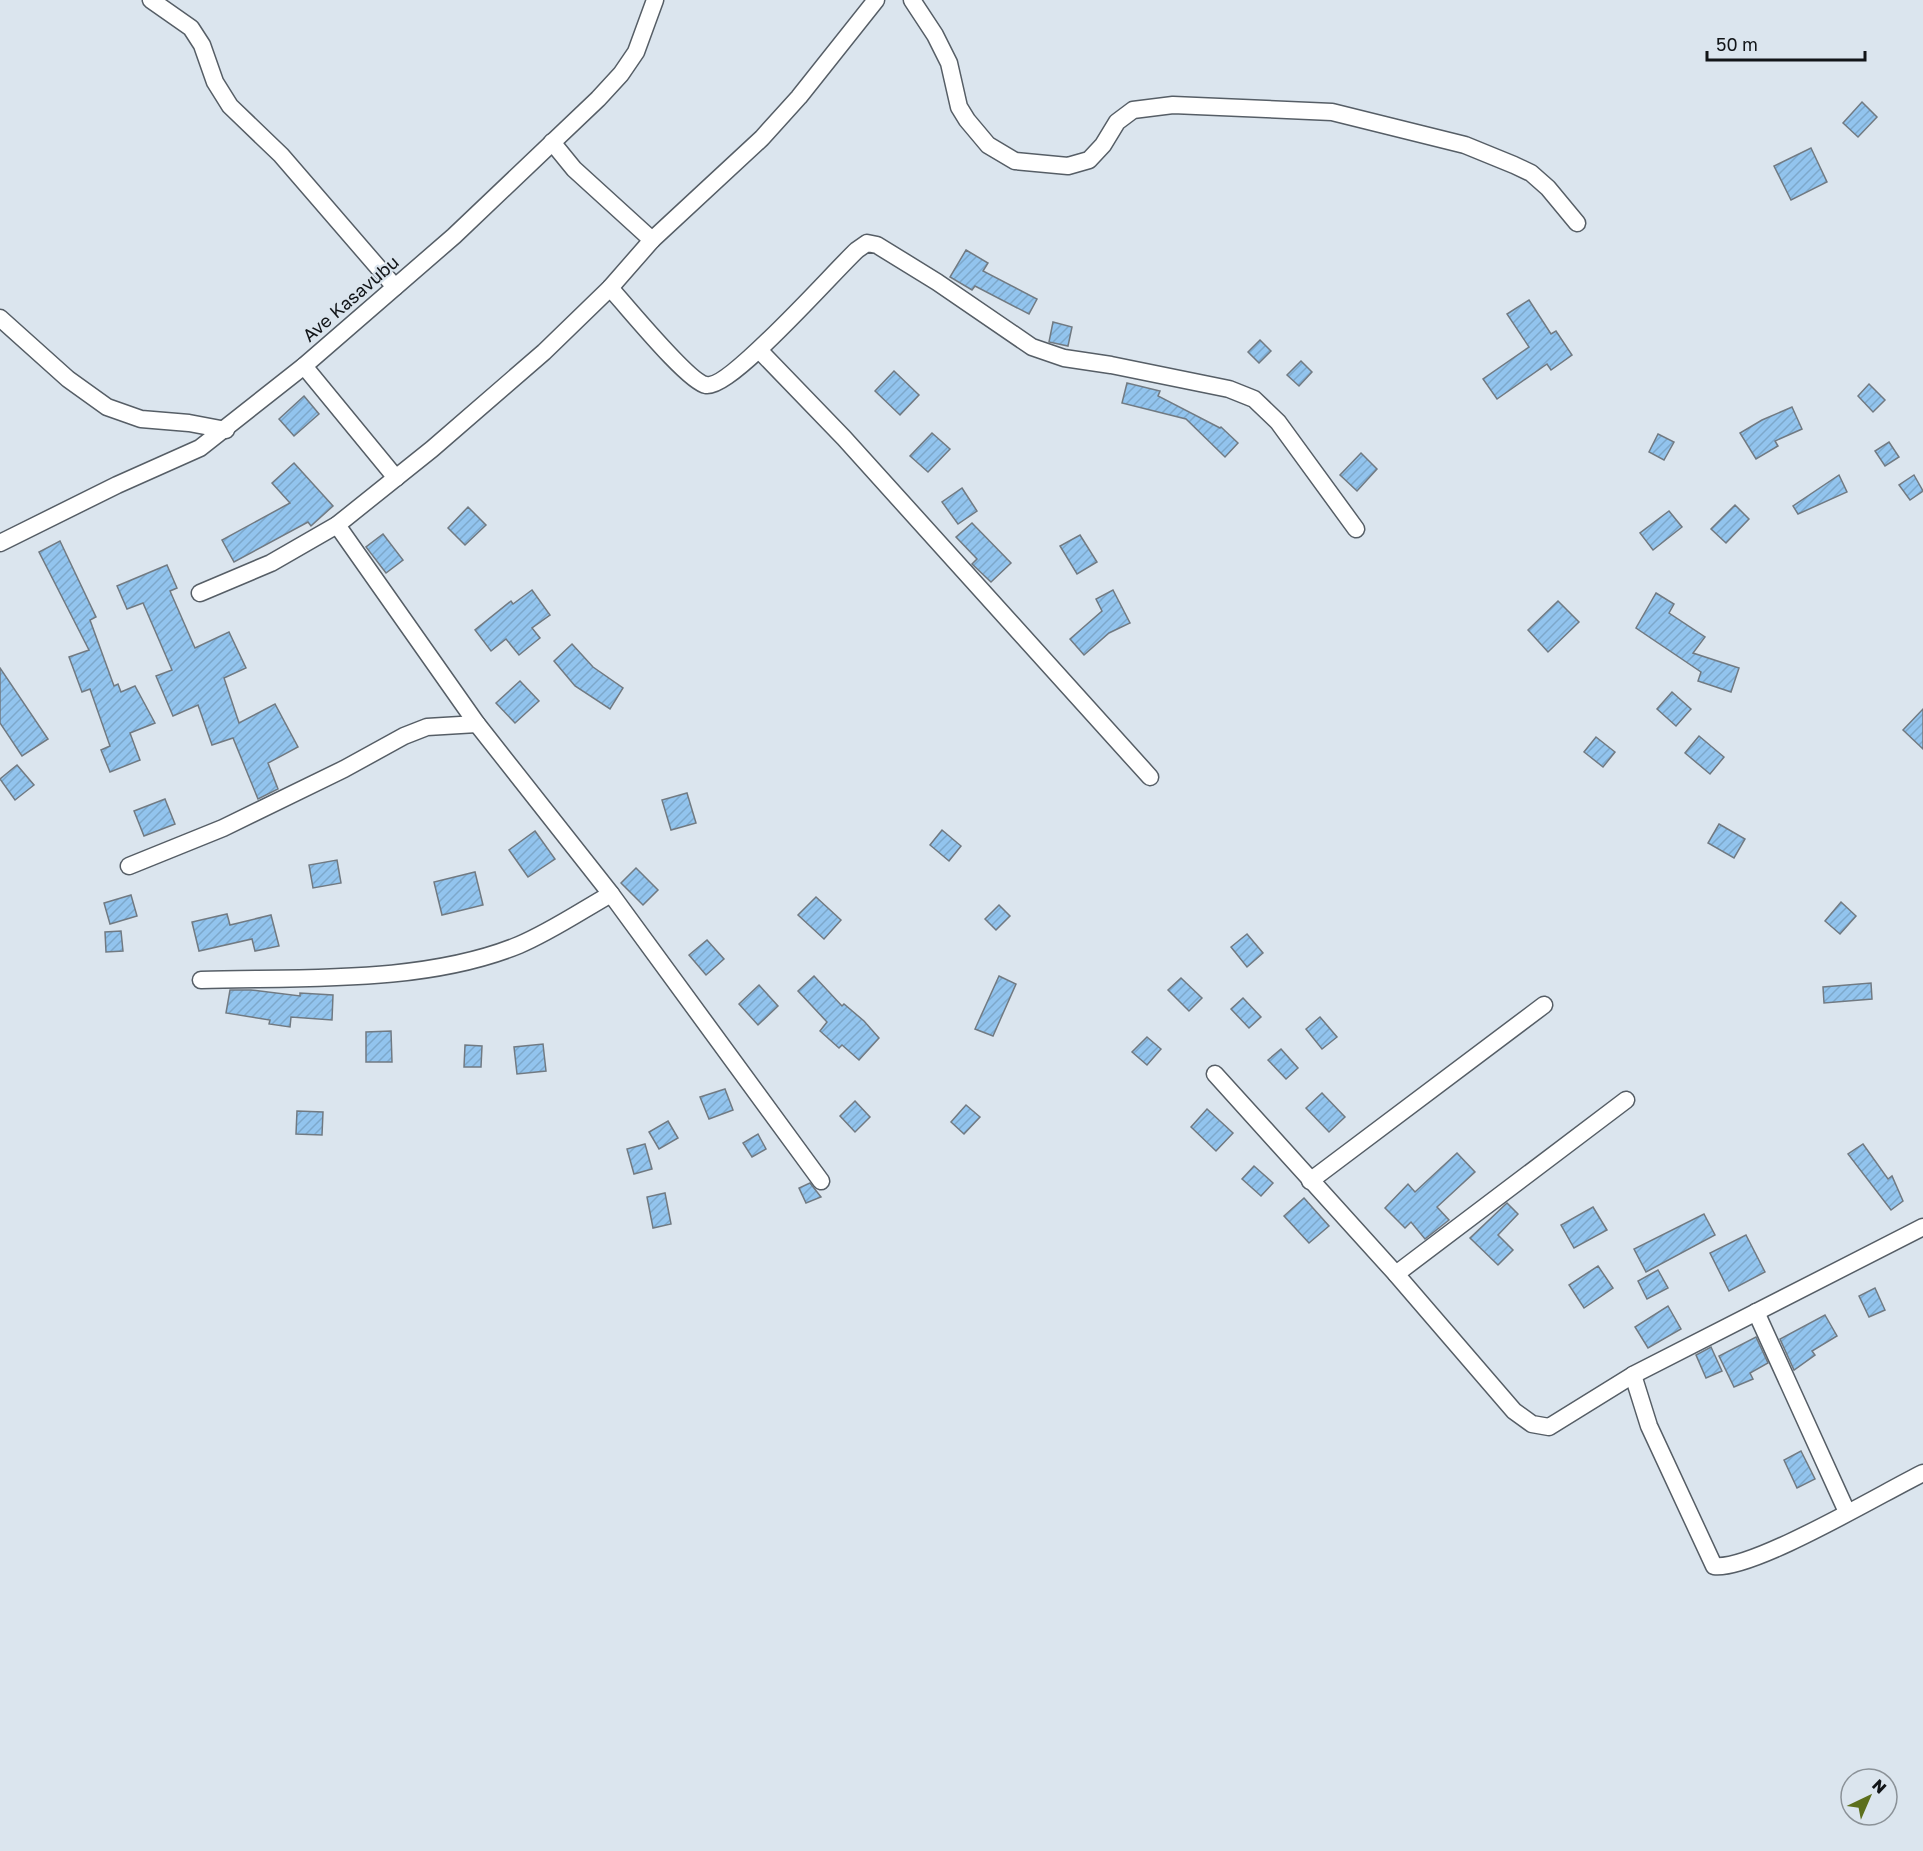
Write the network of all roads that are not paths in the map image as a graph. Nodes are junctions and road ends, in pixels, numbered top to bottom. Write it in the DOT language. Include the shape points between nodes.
graph roads {
  1 [pos="151,0"];
  2 [pos="656,0"];
  3 [pos="876,0"];
  4 [pos="912,0"];
  5 [pos="552,142"];
  6 [pos="1577,223"];
  7 [pos="652,240"];
  8 [pos="395,287"];
  9 [pos="610,288"];
  10 [pos="0,318"];
  11 [pos="759,350"];
  12 [pos="304,366"];
  13 [pos="226,430"];
  14 [pos="396,478"];
  15 [pos="337,525"];
  16 [pos="1356,529"];
  17 [pos="0,543"];
  18 [pos="200,593"];
  19 [pos="477,724"];
  20 [pos="1150,777"];
  21 [pos="129,866"];
  22 [pos="611,894"];
  23 [pos="201,980"];
  24 [pos="1544,1005"];
  25 [pos="1215,1074"];
  26 [pos="1626,1100"];
  27 [pos="821,1181"];
  28 [pos="1310,1181"];
  29 [pos="1923,1227"];
  30 [pos="1396,1274"];
  31 [pos="1756,1312"];
  32 [pos="1634,1375"];
  33 [pos="1923,1473"];
  34 [pos="1847,1512"];
  1 -- 8 [label="street" via="191,28 230,106 281,155"];
  2 -- 5 [label="street, Ave Kasavubu" via="636,51 621,74"];
  3 -- 7 [label="street" via="762,138"];
  4 -- 6 [label="street" via="949,63 959,107 967,120 988,145 1015,161 1068,166 1089,160 1117,122 1133,110 1173,105 1332,112 1465,145 1514,165 1548,188"];
  5 -- 7 [label="street" via="574,169"];
  5 -- 8 [label="street, Ave Kasavubu"];
  7 -- 9 [label="street"];
  8 -- 12 [label="street, Ave Kasavubu"];
  9 -- 11 [label="street" via="687,373 704,385 715,385 728,378"];
  9 -- 14 [label="street" via="544,352"];
  10 -- 13 [label="street" via="107,407 141,419"];
  11 -- 16 [label="street" via="857,250 867,243 877,245 1032,347 1064,358 1229,389 1254,399 1278,422"];
  11 -- 20 [label="street" via="844,438"];
  12 -- 13 [label="street, Ave Kasavubu"];
  12 -- 14 [label="street"];
  13 -- 17 [label="street, Ave Kasavubu" via="200,448"];
  14 -- 15 [label="street"];
  15 -- 18 [label="street" via="271,563"];
  15 -- 19 [label="street"];
  19 -- 21 [label="street" via="428,727 404,736 233,823"];
  19 -- 22 [label="street"];
  22 -- 23 [label="street" via="520,945 483,957 381,974"];
  22 -- 27 [label="street"];
  24 -- 28 [label="street"];
  25 -- 28 [label="street"];
  26 -- 30 [label="street"];
  28 -- 30 [label="street"];
  29 -- 31 [label="street"];
  30 -- 32 [label="street" via="1514,1411 1532,1424 1549,1426"];
  31 -- 32 [label="street"];
  31 -- 34 [label="street"];
  32 -- 34 [label="street" via="1649,1426 1714,1566 1772,1550"];
  33 -- 34 [label="street"];
}
